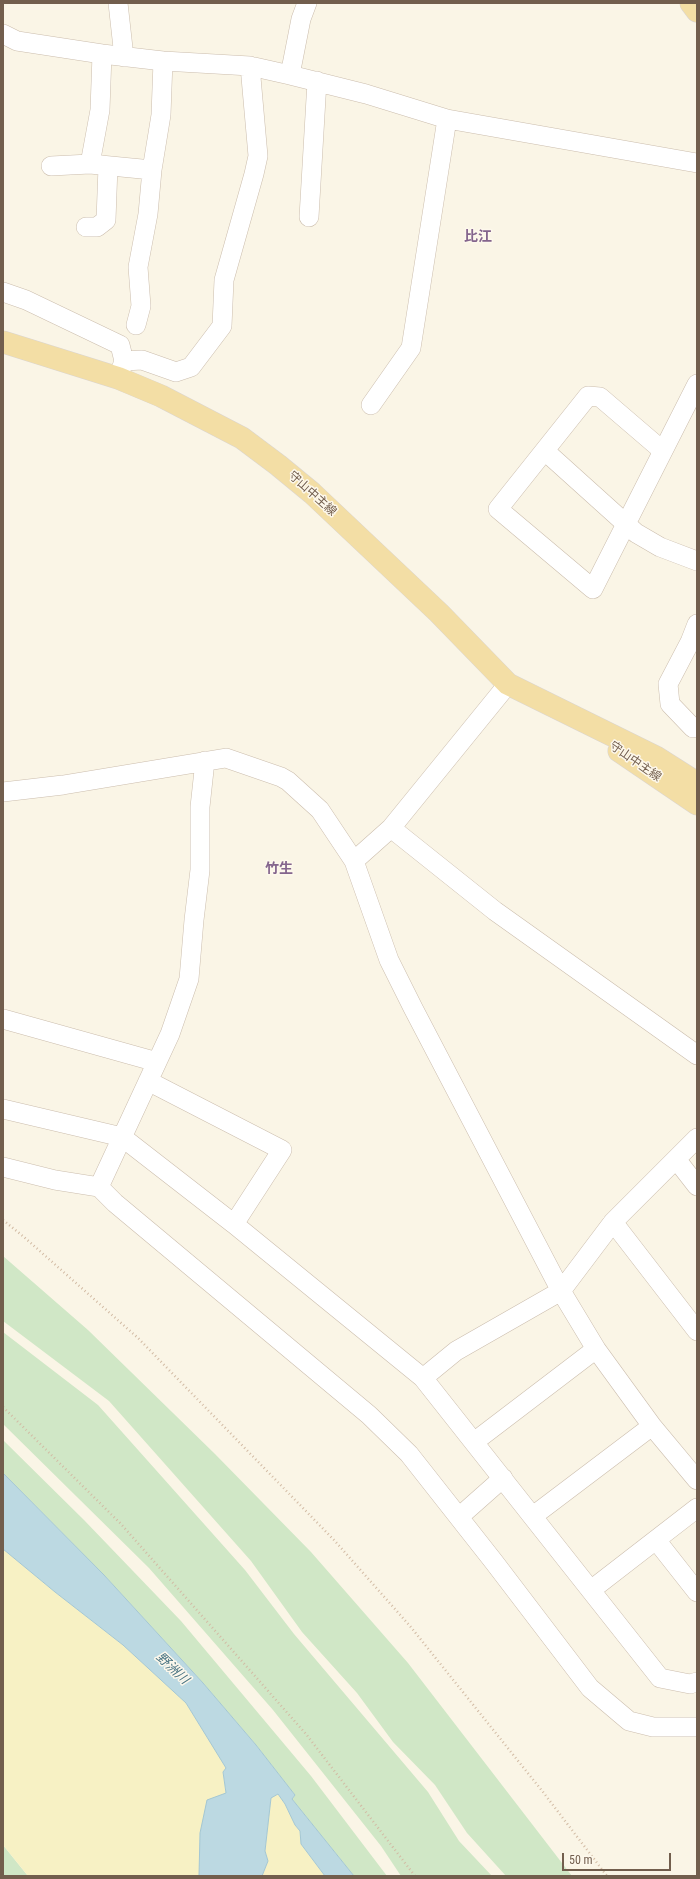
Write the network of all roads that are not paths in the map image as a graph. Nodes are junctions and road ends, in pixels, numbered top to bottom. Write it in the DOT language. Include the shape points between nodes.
graph roads {
  1 [pos="118,3"];
  2 [pos="307,3"];
  3 [pos="691,3"];
  4 [pos="697,11"];
  5 [pos="3,34"];
  6 [pos="102,54"];
  7 [pos="124,56"];
  8 [pos="163,61"];
  9 [pos="250,66"];
  10 [pos="290,74"];
  11 [pos="317,82"];
  12 [pos="447,119"];
  13 [pos="90,164"];
  14 [pos="697,164"];
  15 [pos="51,166"];
  16 [pos="108,166"];
  17 [pos="152,170"];
  18 [pos="309,217"];
  19 [pos="86,227"];
  20 [pos="3,292"];
  21 [pos="136,325"];
  22 [pos="3,342"];
  23 [pos="121,370"];
  24 [pos="697,384"];
  25 [pos="371,405"];
  26 [pos="544,451"];
  27 [pos="663,451"];
  28 [pos="626,524"];
  29 [pos="697,560"];
  30 [pos="697,624"];
  31 [pos="694,643"];
  32 [pos="508,684"];
  33 [pos="575,718"];
  34 [pos="693,728"];
  35 [pos="205,761"];
  36 [pos="697,783"];
  37 [pos="3,792"];
  38 [pos="697,804"];
  39 [pos="391,828"];
  40 [pos="354,861"];
  41 [pos="3,1018"];
  42 [pos="697,1055"];
  43 [pos="157,1062"];
  44 [pos="148,1081"];
  45 [pos="3,1109"];
  46 [pos="122,1137"];
  47 [pos="697,1138"];
  48 [pos="676,1159"];
  49 [pos="3,1167"];
  50 [pos="697,1186"];
  51 [pos="99,1187"];
  52 [pos="613,1222"];
  53 [pos="234,1224"];
  54 [pos="561,1290"];
  55 [pos="697,1331"];
  56 [pos="596,1349"];
  57 [pos="423,1378"];
  58 [pos="652,1426"];
  59 [pos="474,1442"];
  60 [pos="503,1478"];
  61 [pos="697,1480"];
  62 [pos="697,1508"];
  63 [pos="533,1516"];
  64 [pos="459,1518"];
  65 [pos="656,1540"];
  66 [pos="591,1590"];
  67 [pos="697,1592"];
  68 [pos="697,1682"];
  69 [pos="697,1728"];
  1 -- 7 [label="street"];
  2 -- 10 [label="street" via="301,19"];
  3 -- 4 [label="main road"];
  5 -- 6 [label="street" via="17,41"];
  6 -- 7 [label="street"];
  6 -- 13 [label="street" via="100,110"];
  7 -- 8 [label="street"];
  8 -- 9 [label="street"];
  8 -- 17 [label="street" via="161,115"];
  9 -- 10 [label="street"];
  9 -- 23 [label="street" via="258,156 224,280 222,326 191,367 176,372 142,360"];
  10 -- 11 [label="street"];
  11 -- 12 [label="street"];
  11 -- 18 [label="street"];
  12 -- 14 [label="street"];
  12 -- 25 [label="street" via="411,348"];
  13 -- 15 [label="street"];
  13 -- 16 [label="street"];
  16 -- 17 [label="street"];
  16 -- 19 [label="street" via="106,220 98,227"];
  17 -- 21 [label="street" via="148,214 138,267 141,306"];
  20 -- 23 [label="street" via="26,300 120,345"];
  22 -- 23 [label="main road, 守山中主線"];
  23 -- 32 [label="main road, 守山中主線" via="161,396 242,438 278,465 312,493 433,607"];
  24 -- 27 [label="street"];
  26 -- 27 [label="street" via="588,396 600,397"];
  26 -- 28 [label="street"];
  26 -- 28 [label="street" via="498,509 593,589"];
  27 -- 28 [label="street"];
  28 -- 29 [label="street" via="660,547"];
  30 -- 31 [label="street"];
  31 -- 34 [label="street" via="668,684 670,704"];
  32 -- 33 [label="main road, 守山中主線"];
  32 -- 39 [label="street"];
  33 -- 36 [label="main road, 守山中主線" via="656,757"];
  33 -- 38 [label="main road, 守山中主線" via="648,772"];
  35 -- 37 [label="street" via="63,785"];
  35 -- 40 [label="street" via="226,758 288,781 320,810"];
  35 -- 43 [label="street" via="200,808 200,870 189,979 170,1034"];
  39 -- 40 [label="street"];
  39 -- 42 [label="street" via="495,911"];
  40 -- 54 [label="street" via="389,960"];
  41 -- 43 [label="street"];
  43 -- 44 [label="street"];
  44 -- 46 [label="street"];
  44 -- 53 [label="street" via="282,1150"];
  45 -- 46 [label="street"];
  46 -- 51 [label="street"];
  46 -- 53 [label="street"];
  47 -- 48 [label="street"];
  48 -- 50 [label="street"];
  48 -- 52 [label="street"];
  49 -- 51 [label="street" via="55,1180"];
  51 -- 64 [label="street" via="369,1415 409,1454"];
  52 -- 54 [label="street"];
  52 -- 55 [label="street"];
  53 -- 57 [label="street"];
  54 -- 56 [label="street"];
  54 -- 57 [label="street" via="456,1351"];
  56 -- 58 [label="street"];
  56 -- 59 [label="street"];
  57 -- 59 [label="street"];
  58 -- 61 [label="street"];
  58 -- 63 [label="street"];
  59 -- 60 [label="street"];
  60 -- 63 [label="street"];
  60 -- 64 [label="street"];
  62 -- 65 [label="street"];
  63 -- 66 [label="street"];
  64 -- 69 [label="street" via="590,1688 630,1721 653,1727"];
  65 -- 66 [label="street"];
  65 -- 67 [label="street"];
  66 -- 68 [label="street" via="660,1678 690,1684"];
}
